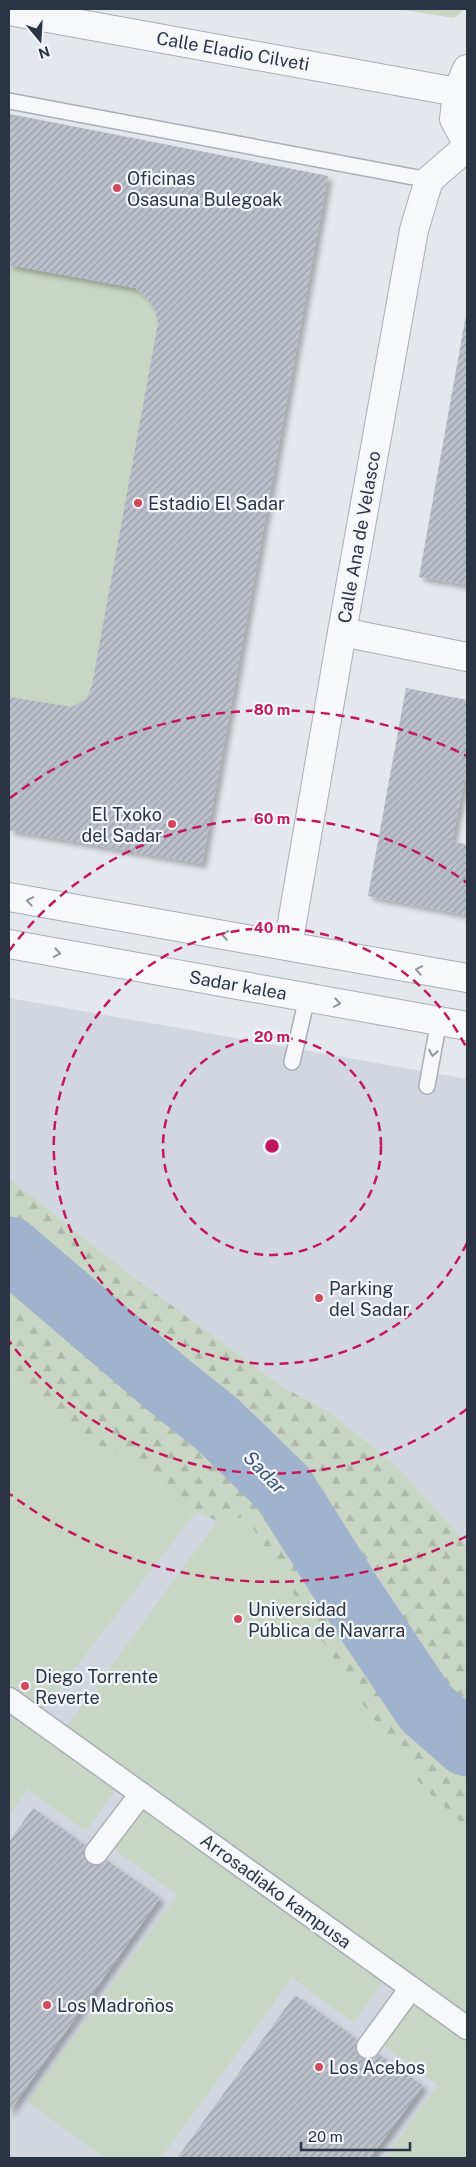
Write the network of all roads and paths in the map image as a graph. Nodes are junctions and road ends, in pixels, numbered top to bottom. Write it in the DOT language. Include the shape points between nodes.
graph roads {
  1 [pos="9,11"];
  2 [pos="462,81"];
  3 [pos="9,101"];
  4 [pos="467,142"];
  5 [pos="467,147"];
  6 [pos="429,180"];
  7 [pos="342,632"];
  8 [pos="467,657"];
  9 [pos="9,897"];
  10 [pos="9,944"];
  11 [pos="288,946"];
  12 [pos="467,978"];
  13 [pos="308,998"];
  14 [pos="439,1020"];
  15 [pos="467,1026"];
  16 [pos="292,1062"];
  17 [pos="427,1086"];
  18 [pos="9,1699"];
  19 [pos="141,1794"];
  20 [pos="96,1853"];
  21 [pos="411,1988"];
  22 [pos="467,2028"];
  23 [pos="368,2047"];
  1 -- 2 [label="street, Calle Eladio Cilveti"];
  2 -- 4 [label="street" via="454,119"];
  3 -- 6 [label="lane"];
  5 -- 6 [label="street"];
  6 -- 7 [label="street, Calle Ana de Velasco" via="414,230"];
  7 -- 8 [label="street"];
  7 -- 11 [label="street, Calle Ana de Velasco"];
  11 -- 9 [label="street, one-way"];
  10 -- 13 [label="street, Sadar kalea, one-way"];
  12 -- 11 [label="street, one-way"];
  13 -- 14 [label="street, Sadar kalea, one-way"];
  13 -- 16 [label="lane"];
  14 -- 15 [label="street, Sadar kalea"];
  14 -- 17 [label="lane, one-way"];
  18 -- 19 [label="street, Arrosadiako kampusa"];
  19 -- 20 [label="street"];
  19 -- 21 [label="street, Arrosadiako kampusa"];
  21 -- 22 [label="street, Arrosadiako kampusa"];
  21 -- 23 [label="street"];
}
